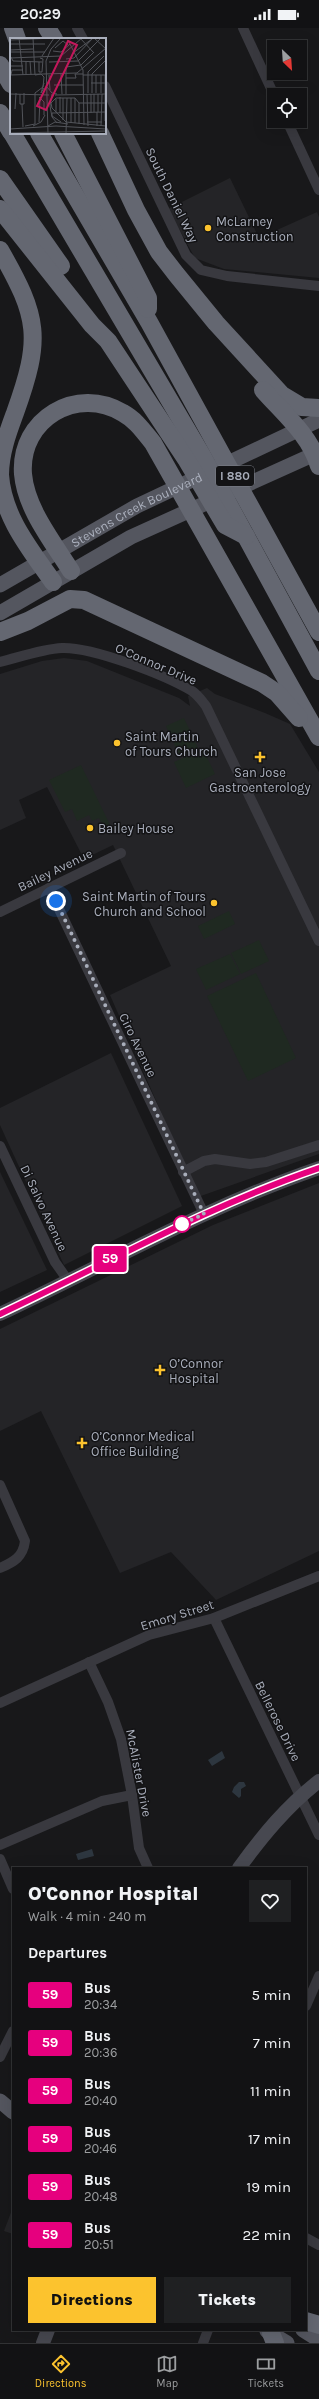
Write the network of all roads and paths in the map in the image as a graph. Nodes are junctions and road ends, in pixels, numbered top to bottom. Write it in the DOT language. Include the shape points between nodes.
graph roads {
  1 [pos="13,28"];
  2 [pos="47,28"];
  3 [pos="77,28"];
  4 [pos="243,28"];
  5 [pos="17,38"];
  6 [pos="53,38"];
  7 [pos="82,38"];
  8 [pos="0,65"];
  9 [pos="10,82"];
  10 [pos="106,88"];
  11 [pos="271,88"];
  12 [pos="0,113"];
  13 [pos="289,128"];
  14 [pos="10,130"];
  15 [pos="12,134"];
  16 [pos="40,134"];
  17 [pos="64,134"];
  18 [pos="100,134"];
  19 [pos="0,179"];
  20 [pos="319,190"];
  21 [pos="0,208"];
  22 [pos="2,254"];
  23 [pos="319,286"];
  24 [pos="200,305"];
  25 [pos="149,322"];
  26 [pos="108,341"];
  27 [pos="319,408"];
  28 [pos="319,420"];
  29 [pos="300,429"];
  30 [pos="318,457"];
  31 [pos="246,536"];
  32 [pos="58,551"];
  33 [pos="40,563"];
  34 [pos="71,571"];
  35 [pos="53,582"];
  36 [pos="0,585"];
  37 [pos="0,613"];
  38 [pos="0,632"];
  39 [pos="319,632"];
  40 [pos="0,662"];
  41 [pos="319,671"];
  42 [pos="319,737"];
  43 [pos="319,742"];
  44 [pos="121,853"];
  45 [pos="49,888"];
  46 [pos="0,912"];
  47 [pos="319,941"];
  48 [pos="319,1145"];
  49 [pos="0,1146"];
  50 [pos="319,1168"];
  51 [pos="183,1172"];
  52 [pos="204,1214"];
  53 [pos="67,1279"];
  54 [pos="0,1314"];
  55 [pos="0,1486"];
  56 [pos="0,1568"];
  57 [pos="319,1576"];
  58 [pos="214,1618"];
  59 [pos="90,1662"];
  60 [pos="0,1703"];
  61 [pos="319,1781"];
  62 [pos="132,1795"];
  63 [pos="300,1796"];
  64 [pos="319,1835"];
  65 [pos="0,1845"];
  66 [pos="0,1859"];
  67 [pos="148,1867"];
  68 [pos="240,1867"];
  69 [pos="12,1887"];
  70 [pos="319,1976"];
  71 [pos="307,2004"];
  72 [pos="12,2033"];
  73 [pos="0,2057"];
  74 [pos="0,2101"];
  75 [pos="12,2111"];
  76 [pos="307,2238"];
  77 [pos="319,2244"];
  78 [pos="307,2321"];
  79 [pos="319,2325"];
  80 [pos="48,2331"];
  81 [pos="208,2331"];
  82 [pos="305,2331"];
  83 [pos="271,2335"];
  84 [pos="319,2340"];
  85 [pos="43,2343"];
  86 [pos="203,2343"];
  87 [pos="286,2343"];
  1 -- 5 [label="highway"];
  2 -- 6 [label="highway"];
  3 -- 7 [label="street"];
  4 -- 11 [label="street"];
  8 -- 9 [label="highway"];
  10 -- 23 [label="street, South Daniel Way" via="186,255 201,270 227,276"];
  12 -- 14 [label="highway, I 880"];
  13 -- 20 [label="street"];
  15 -- 31 [label="highway, I 880" via="120,315"];
  16 -- 25 [label="highway, I 880"];
  17 -- 25 [label="highway" via="148,298"];
  18 -- 24 [label="highway" via="159,252"];
  19 -- 26 [label="highway" via="99,321"];
  21 -- 26 [label="highway" via="92,325"];
  22 -- 33 [label="highway" via="31,312 33,339 28,376 6,437 0,473 8,510 28,548"];
  24 -- 27 [label="highway" via="282,395 302,407"];
  24 -- 29 [label="highway" via="211,329 288,419"];
  25 -- 39 [label="highway, I 880"];
  26 -- 31 [label="highway" via="186,459 224,525"];
  28 -- 29 [label="main road, Stevens Creek Boulevard"];
  29 -- 30 [label="highway"];
  29 -- 32 [label="main road, Stevens Creek Boulevard" via="153,498"];
  30 -- 34 [label="main road, Stevens Creek Boulevard" via="298,460 166,520"];
  31 -- 41 [label="highway, I 880"];
  32 -- 33 [label="main road, Stevens Creek Boulevard"];
  32 -- 34 [label="highway"];
  32 -- 42 [label="highway" via="32,506 26,490 23,459 28,442 45,419 71,404 83,402 111,407 135,421 153,443"];
  33 -- 35 [label="highway"];
  33 -- 36 [label="main road, Stevens Creek Boulevard"];
  34 -- 35 [label="main road, Stevens Creek Boulevard"];
  35 -- 37 [label="main road, Stevens Creek Boulevard"];
  38 -- 43 [label="highway" via="70,599 84,600 262,683 290,706"];
  40 -- 47 [label="street, O’Connor Drive" via="62,648 90,651 173,682 199,697 206,706"];
  44 -- 45 [label="street, Bailey Avenue"];
  45 -- 46 [label="street, Bailey Avenue"];
  45 -- 51 [label="street, Ciro Avenue"];
  48 -- 51 [label="street" via="266,1162 250,1164 215,1159"];
  49 -- 53 [label="street, Di Salvo Avenue" via="55,1262"];
  50 -- 52 [label="main road" via="264,1186"];
  51 -- 52 [label="street, Ciro Avenue"];
  52 -- 53 [label="main road"];
  53 -- 54 [label="main road"];
  55 -- 56 [label="street" via="25,1541 24,1550 19,1558"];
  57 -- 58 [label="street, Emory Street"];
  58 -- 59 [label="street, Emory Street" via="149,1635"];
  58 -- 63 [label="street, Bellerose Drive"];
  59 -- 60 [label="street, Emory Street"];
  59 -- 62 [label="street, McAlister Drive" via="108,1702 120,1739"];
  61 -- 63 [label="main road"];
  62 -- 65 [label="street" via="102,1801"];
  62 -- 67 [label="street, McAlister Drive" via="139,1848"];
  63 -- 64 [label="street, Bellerose Drive"];
  63 -- 68 [label="main road" via="262,1835"];
  66 -- 69 [label="street"];
  70 -- 71 [label="street"];
  72 -- 73 [label="street"];
  74 -- 75 [label="main road"];
  76 -- 77 [label="street"];
  78 -- 79 [label="highway"];
  80 -- 85 [label="main road"];
  81 -- 86 [label="street"];
  82 -- 84 [label="main road"];
  83 -- 87 [label="main road"];
}
